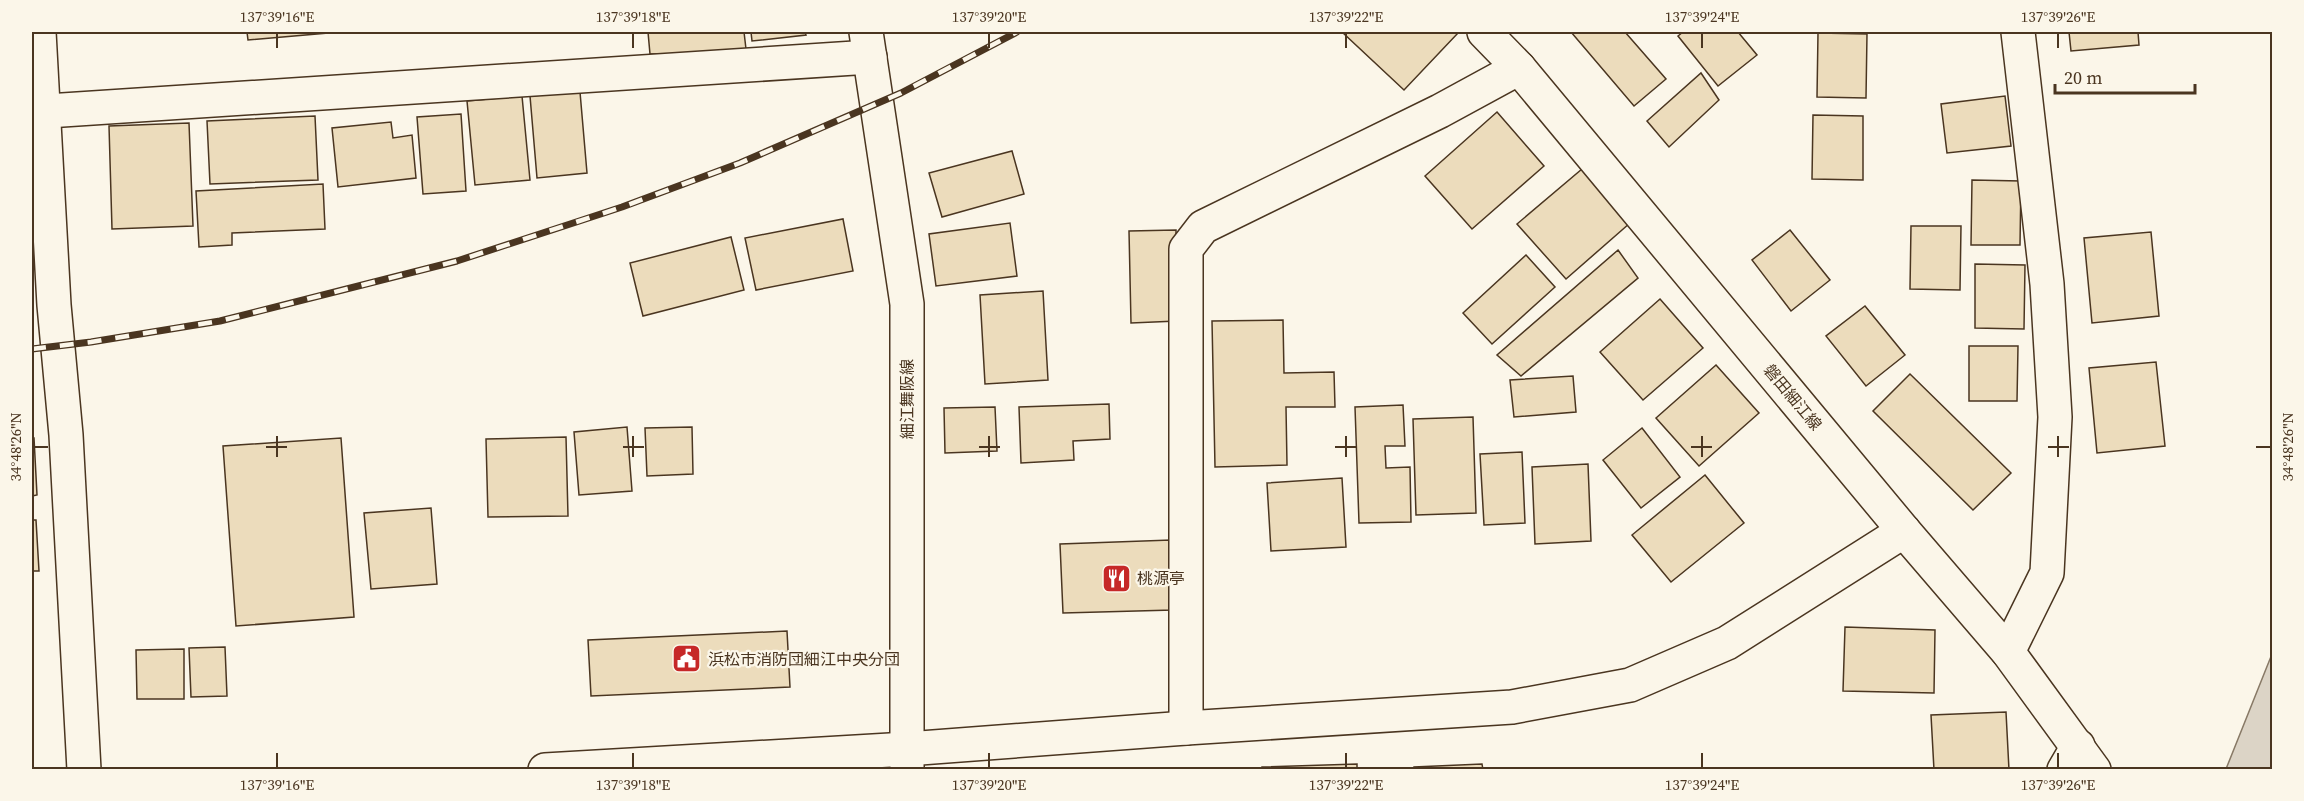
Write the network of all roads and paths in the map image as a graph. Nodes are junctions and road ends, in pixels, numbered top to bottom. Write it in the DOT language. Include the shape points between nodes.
graph roads {
  1 [pos="39,32"];
  2 [pos="2018,32"];
  3 [pos="1492,34"];
  4 [pos="868,44"];
  5 [pos="1519,68"];
  6 [pos="38,112"];
  7 [pos="1904,531"];
  8 [pos="2008,652"];
  9 [pos="1186,728"];
  10 [pos="907,759"];
  11 [pos="2079,762"];
  12 [pos="84,770"];
  13 [pos="545,770"];
  1 -- 6 [label="street"];
  2 -- 8 [label="street" via="2047,284 2055,417 2047,573"];
  3 -- 5 [label="street, 磐田細江線"];
  4 -- 6 [label="street"];
  4 -- 10 [label="street, 細江舞阪線" via="907,304"];
  5 -- 7 [label="street, 磐田細江線"];
  5 -- 9 [label="street" via="1429,117 1203,227 1186,249"];
  6 -- 12 [label="street" via="66,435"];
  7 -- 8 [label="street, 磐田細江線"];
  7 -- 9 [label="street" via="1726,643 1630,685 1512,707"];
  8 -- 11 [label="street, 磐田細江線"];
  9 -- 10 [label="street"];
  10 -- 13 [label="street"];
}
